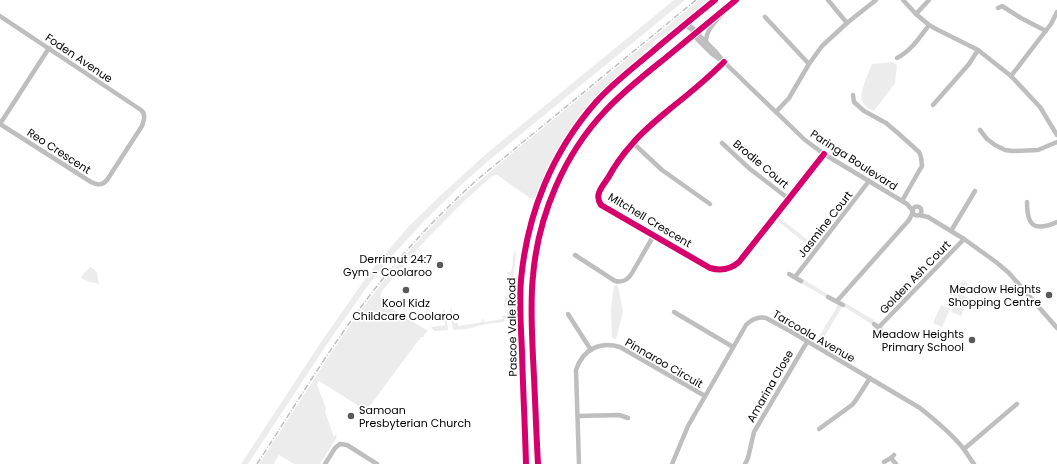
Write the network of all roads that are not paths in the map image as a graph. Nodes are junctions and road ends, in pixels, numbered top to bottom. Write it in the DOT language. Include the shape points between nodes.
graph roads {
  1 [pos="715,0"];
  2 [pos="736,0"];
  3 [pos="828,0"];
  4 [pos="876,0"];
  5 [pos="903,0"];
  6 [pos="929,0"];
  7 [pos="726,8"];
  8 [pos="998,8"];
  9 [pos="1057,12"];
  10 [pos="916,14"];
  11 [pos="0,16"];
  12 [pos="765,17"];
  13 [pos="847,23"];
  14 [pos="686,24"];
  15 [pos="930,25"];
  16 [pos="1046,31"];
  17 [pos="694,34"];
  18 [pos="706,42"];
  19 [pos="49,48"];
  20 [pos="978,50"];
  21 [pos="897,58"];
  22 [pos="724,62"];
  23 [pos="809,64"];
  24 [pos="1011,76"];
  25 [pos="853,95"];
  26 [pos="933,105"];
  27 [pos="776,112"];
  28 [pos="144,117"];
  29 [pos="0,124"];
  30 [pos="980,130"];
  31 [pos="1057,135"];
  32 [pos="721,142"];
  33 [pos="1057,142"];
  34 [pos="633,143"];
  35 [pos="824,154"];
  36 [pos="869,181"];
  37 [pos="975,190"];
  38 [pos="789,199"];
  39 [pos="902,201"];
  40 [pos="1027,202"];
  41 [pos="709,210"];
  42 [pos="914,210"];
  43 [pos="921,210"];
  44 [pos="918,215"];
  45 [pos="928,217"];
  46 [pos="909,220"];
  47 [pos="1057,222"];
  48 [pos="951,231"];
  49 [pos="654,235"];
  50 [pos="964,239"];
  51 [pos="575,255"];
  52 [pos="788,274"];
  53 [pos="795,277"];
  54 [pos="801,281"];
  55 [pos="828,297"];
  56 [pos="837,301"];
  57 [pos="843,305"];
  58 [pos="673,312"];
  59 [pos="569,313"];
  60 [pos="878,327"];
  61 [pos="1057,328"];
  62 [pos="521,329"];
  63 [pos="532,329"];
  64 [pos="807,342"];
  65 [pos="733,347"];
  66 [pos="591,350"];
  67 [pos="870,378"];
  68 [pos="705,396"];
  69 [pos="1023,406"];
  70 [pos="578,416"];
  71 [pos="628,418"];
  72 [pos="818,430"];
  73 [pos="964,448"];
  74 [pos="884,462"];
  75 [pos="325,464"];
  76 [pos="377,464"];
  77 [pos="526,464"];
  78 [pos="538,464"];
  79 [pos="579,464"];
  80 [pos="672,464"];
  81 [pos="745,464"];
  82 [pos="896,464"];
  83 [pos="974,464"];
  1 -- 14 [label="main road, Pascoe Vale Road"];
  2 -- 7 [label="main road, Pascoe Vale Road"];
  3 -- 13 [label="street"];
  4 -- 13 [label="street"];
  5 -- 10 [label="street"];
  6 -- 10 [label="street"];
  7 -- 17 [label="main road, Pascoe Vale Road"];
  7 -- 18 [label="street" via="706,34"];
  8 -- 16 [label="street" via="1002,6"];
  9 -- 16 [label="street"];
  10 -- 15 [label="street"];
  11 -- 19 [label="street, Foden Avenue"];
  12 -- 23 [label="street"];
  13 -- 23 [label="street" via="822,46"];
  14 -- 17 [label="main road"];
  14 -- 62 [label="main road, Pascoe Vale Road" via="604,94 576,127 557,157 541,191 529,229 521,282"];
  15 -- 20 [label="street"];
  15 -- 21 [label="street" via="910,50"];
  16 -- 24 [label="street"];
  17 -- 18 [label="street, Paringa Boulevard"];
  17 -- 22 [label="street, Paringa Boulevard" via="712,54"];
  17 -- 63 [label="main road, Pascoe Vale Road" via="627,89 606,110 582,140 566,166 539,238 533,276"];
  18 -- 22 [label="street, Paringa Boulevard"];
  19 -- 28 [label="street, Foden Avenue" via="141,110"];
  19 -- 29 [label="street"];
  20 -- 24 [label="street"];
  20 -- 26 [label="street"];
  22 -- 27 [label="street, Paringa Boulevard"];
  22 -- 34 [label="street, Mitchell Crescent" via="705,81 644,130"];
  23 -- 27 [label="street" via="789,98"];
  24 -- 31 [label="street" via="1040,107"];
  25 -- 39 [label="street" via="854,102 864,112 886,123 919,152 922,166"];
  27 -- 35 [label="street, Paringa Boulevard"];
  28 -- 29 [label="street, Reo Crescent" via="142,126 105,183 100,185 91,182"];
  30 -- 33 [label="street" via="995,146 1006,150 1038,150"];
  32 -- 38 [label="street, Brodie Court" via="750,169"];
  34 -- 41 [label="street" via="662,170 712,203"];
  34 -- 49 [label="street, Mitchell Crescent" via="621,156 601,189 598,201"];
  35 -- 36 [label="street, Paringa Boulevard"];
  35 -- 38 [label="street, Mitchell Crescent"];
  36 -- 39 [label="street, Paringa Boulevard"];
  36 -- 53 [label="street, Jasmine Court"];
  37 -- 48 [label="street"];
  38 -- 49 [label="street, Mitchell Crescent" via="740,262 730,268 710,268"];
  39 -- 42 [label="street, Paringa Boulevard"];
  40 -- 47 [label="street" via="1027,213 1035,226 1044,227"];
  42 -- 43 [label="street" via="919,207"];
  42 -- 44 [label="street"];
  42 -- 46 [label="street"];
  43 -- 44 [label="street"];
  43 -- 45 [label="street"];
  44 -- 45 [label="street"];
  44 -- 46 [label="street"];
  45 -- 48 [label="street"];
  46 -- 56 [label="street"];
  48 -- 50 [label="street"];
  49 -- 51 [label="street" via="625,281 615,280"];
  50 -- 60 [label="street, Golden Ash Court"];
  50 -- 61 [label="street" via="1009,273"];
  52 -- 53 [label="street"];
  53 -- 54 [label="street"];
  55 -- 56 [label="street"];
  56 -- 57 [label="street"];
  58 -- 65 [label="street"];
  59 -- 66 [label="street"];
  62 -- 63 [label="main road"];
  62 -- 77 [label="main road, Pascoe Vale Road"];
  63 -- 78 [label="main road, Pascoe Vale Road"];
  64 -- 65 [label="street, Tarcoola Avenue" via="762,317 751,320 746,325"];
  64 -- 67 [label="street, Tarcoola Avenue"];
  64 -- 81 [label="street, Amarina Close" via="754,432"];
  65 -- 68 [label="street, Tarcoola Avenue"];
  66 -- 68 [label="street, Pinnaroo Circuit" via="603,345 620,347"];
  66 -- 70 [label="street" via="581,359 576,370"];
  67 -- 72 [label="street" via="852,405"];
  67 -- 73 [label="street, Tarcoola Avenue" via="920,408"];
  68 -- 80 [label="street, Tarcoola Avenue" via="688,426"];
  69 -- 73 [label="street" via="1016,402"];
  70 -- 71 [label="street" via="620,415"];
  70 -- 79 [label="street"];
  73 -- 83 [label="street, Tarcoola Avenue"];
  74 -- 82 [label="street" via="893,457"];
  75 -- 76 [label="street" via="340,444 347,445"];
}
